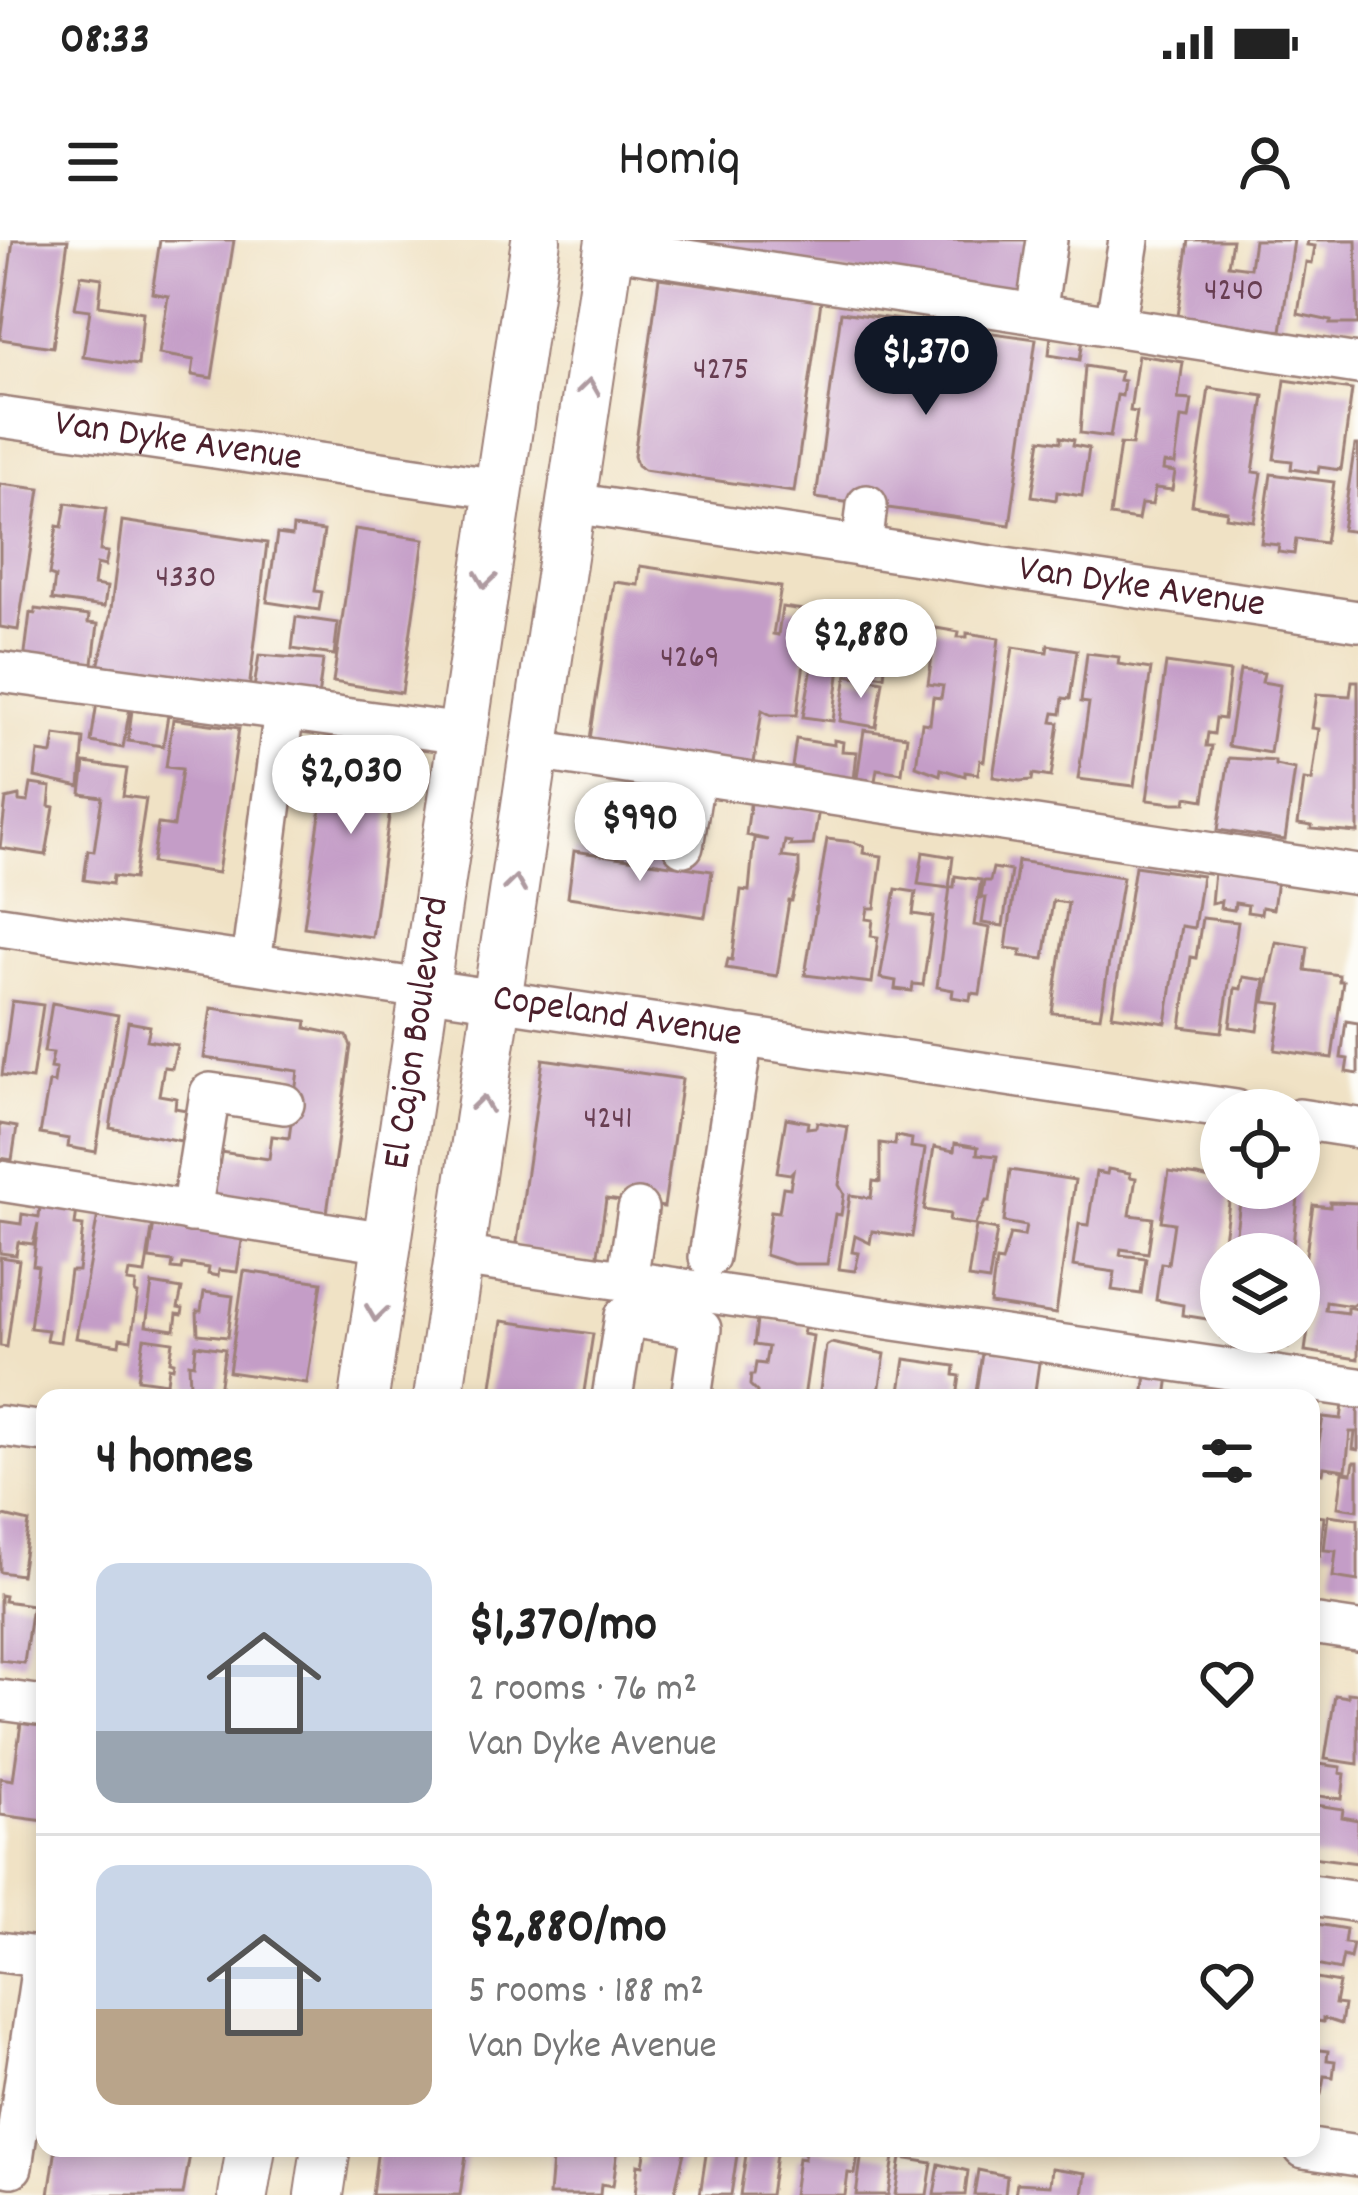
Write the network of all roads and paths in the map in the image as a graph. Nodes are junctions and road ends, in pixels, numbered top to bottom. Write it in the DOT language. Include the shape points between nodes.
graph roads {
  1 [pos="1047,240"];
  2 [pos="1129,240"];
  3 [pos="531,241"];
  4 [pos="610,244"];
  5 [pos="1036,314"];
  6 [pos="1115,326"];
  7 [pos="1358,364"];
  8 [pos="0,417"];
  9 [pos="499,490"];
  10 [pos="572,503"];
  11 [pos="867,505"];
  12 [pos="862,547"];
  13 [pos="1358,621"];
  14 [pos="0,673"];
  15 [pos="284,710"];
  16 [pos="463,734"];
  17 [pos="535,750"];
  18 [pos="694,774"];
  19 [pos="683,847"];
  20 [pos="1358,874"];
  21 [pos="0,926"];
  22 [pos="250,963"];
  23 [pos="424,989"];
  24 [pos="497,1000"];
  25 [pos="743,1036"];
  26 [pos="284,1104"];
  27 [pos="1200,1105"];
  28 [pos="1320,1122"];
  29 [pos="1358,1128"];
  30 [pos="0,1181"];
  31 [pos="638,1209"];
  32 [pos="191,1212"];
  33 [pos="386,1243"];
  34 [pos="459,1256"];
  35 [pos="709,1256"];
  36 [pos="627,1280"];
  37 [pos="1358,1388"];
  38 [pos="365,1389"];
  39 [pos="439,1389"];
  40 [pos="613,1389"];
  41 [pos="692,1389"];
  42 [pos="0,1426"];
  43 [pos="36,1431"];
  44 [pos="1320,1625"];
  45 [pos="1358,1631"];
  46 [pos="0,1700"];
  47 [pos="36,1705"];
  48 [pos="1320,1896"];
  49 [pos="1358,1902"];
  50 [pos="0,1952"];
  51 [pos="36,1957"];
  52 [pos="36,2010"];
  53 [pos="1320,2150"];
  54 [pos="1358,2156"];
  55 [pos="249,2157"];
  56 [pos="325,2157"];
  57 [pos="0,2165"];
  58 [pos="243,2195"];
  59 [pos="319,2195"];
  1 -- 5 [label="street"];
  2 -- 6 [label="street"];
  3 -- 9 [label="main road, El Cajon Boulevard"];
  4 -- 5 [label="street"];
  10 -- 4 [label="main road, El Cajon Boulevard, one-way"];
  5 -- 6 [label="street"];
  6 -- 7 [label="street"];
  8 -- 9 [label="street, Van Dyke Avenue"];
  9 -- 16 [label="main road, El Cajon Boulevard, one-way"];
  10 -- 12 [label="street, Van Dyke Avenue"];
  10 -- 17 [label="main road, El Cajon Boulevard"];
  11 -- 12 [label="street"];
  12 -- 13 [label="street, Van Dyke Avenue"];
  14 -- 15 [label="street"];
  15 -- 16 [label="street"];
  15 -- 22 [label="street"];
  16 -- 23 [label="main road, El Cajon Boulevard"];
  17 -- 18 [label="street"];
  24 -- 17 [label="main road, El Cajon Boulevard, one-way"];
  18 -- 19 [label="street"];
  18 -- 20 [label="street"];
  21 -- 22 [label="street, Copeland Avenue"];
  22 -- 23 [label="street, Copeland Avenue"];
  23 -- 24 [label="street, Copeland Avenue"];
  23 -- 33 [label="main road, El Cajon Boulevard"];
  24 -- 25 [label="street, Copeland Avenue"];
  34 -- 24 [label="main road, El Cajon Boulevard, one-way"];
  25 -- 27 [label="street, Copeland Avenue"];
  25 -- 35 [label="street"];
  26 -- 32 [label="street" via="210,1093"];
  28 -- 29 [label="street"];
  30 -- 32 [label="street"];
  31 -- 36 [label="street"];
  32 -- 33 [label="street"];
  33 -- 38 [label="main road, El Cajon Boulevard, one-way"];
  34 -- 36 [label="street"];
  34 -- 39 [label="main road, El Cajon Boulevard"];
  36 -- 37 [label="street"];
  40 -- 41 [label="street" via="625,1316 701,1328"];
  42 -- 43 [label="street"];
  44 -- 45 [label="street"];
  46 -- 47 [label="street"];
  48 -- 49 [label="street"];
  50 -- 51 [label="street"];
  52 -- 57 [label="street" via="12,2167"];
  53 -- 54 [label="street"];
  55 -- 58 [label="main road"];
  56 -- 59 [label="main road"];
}
